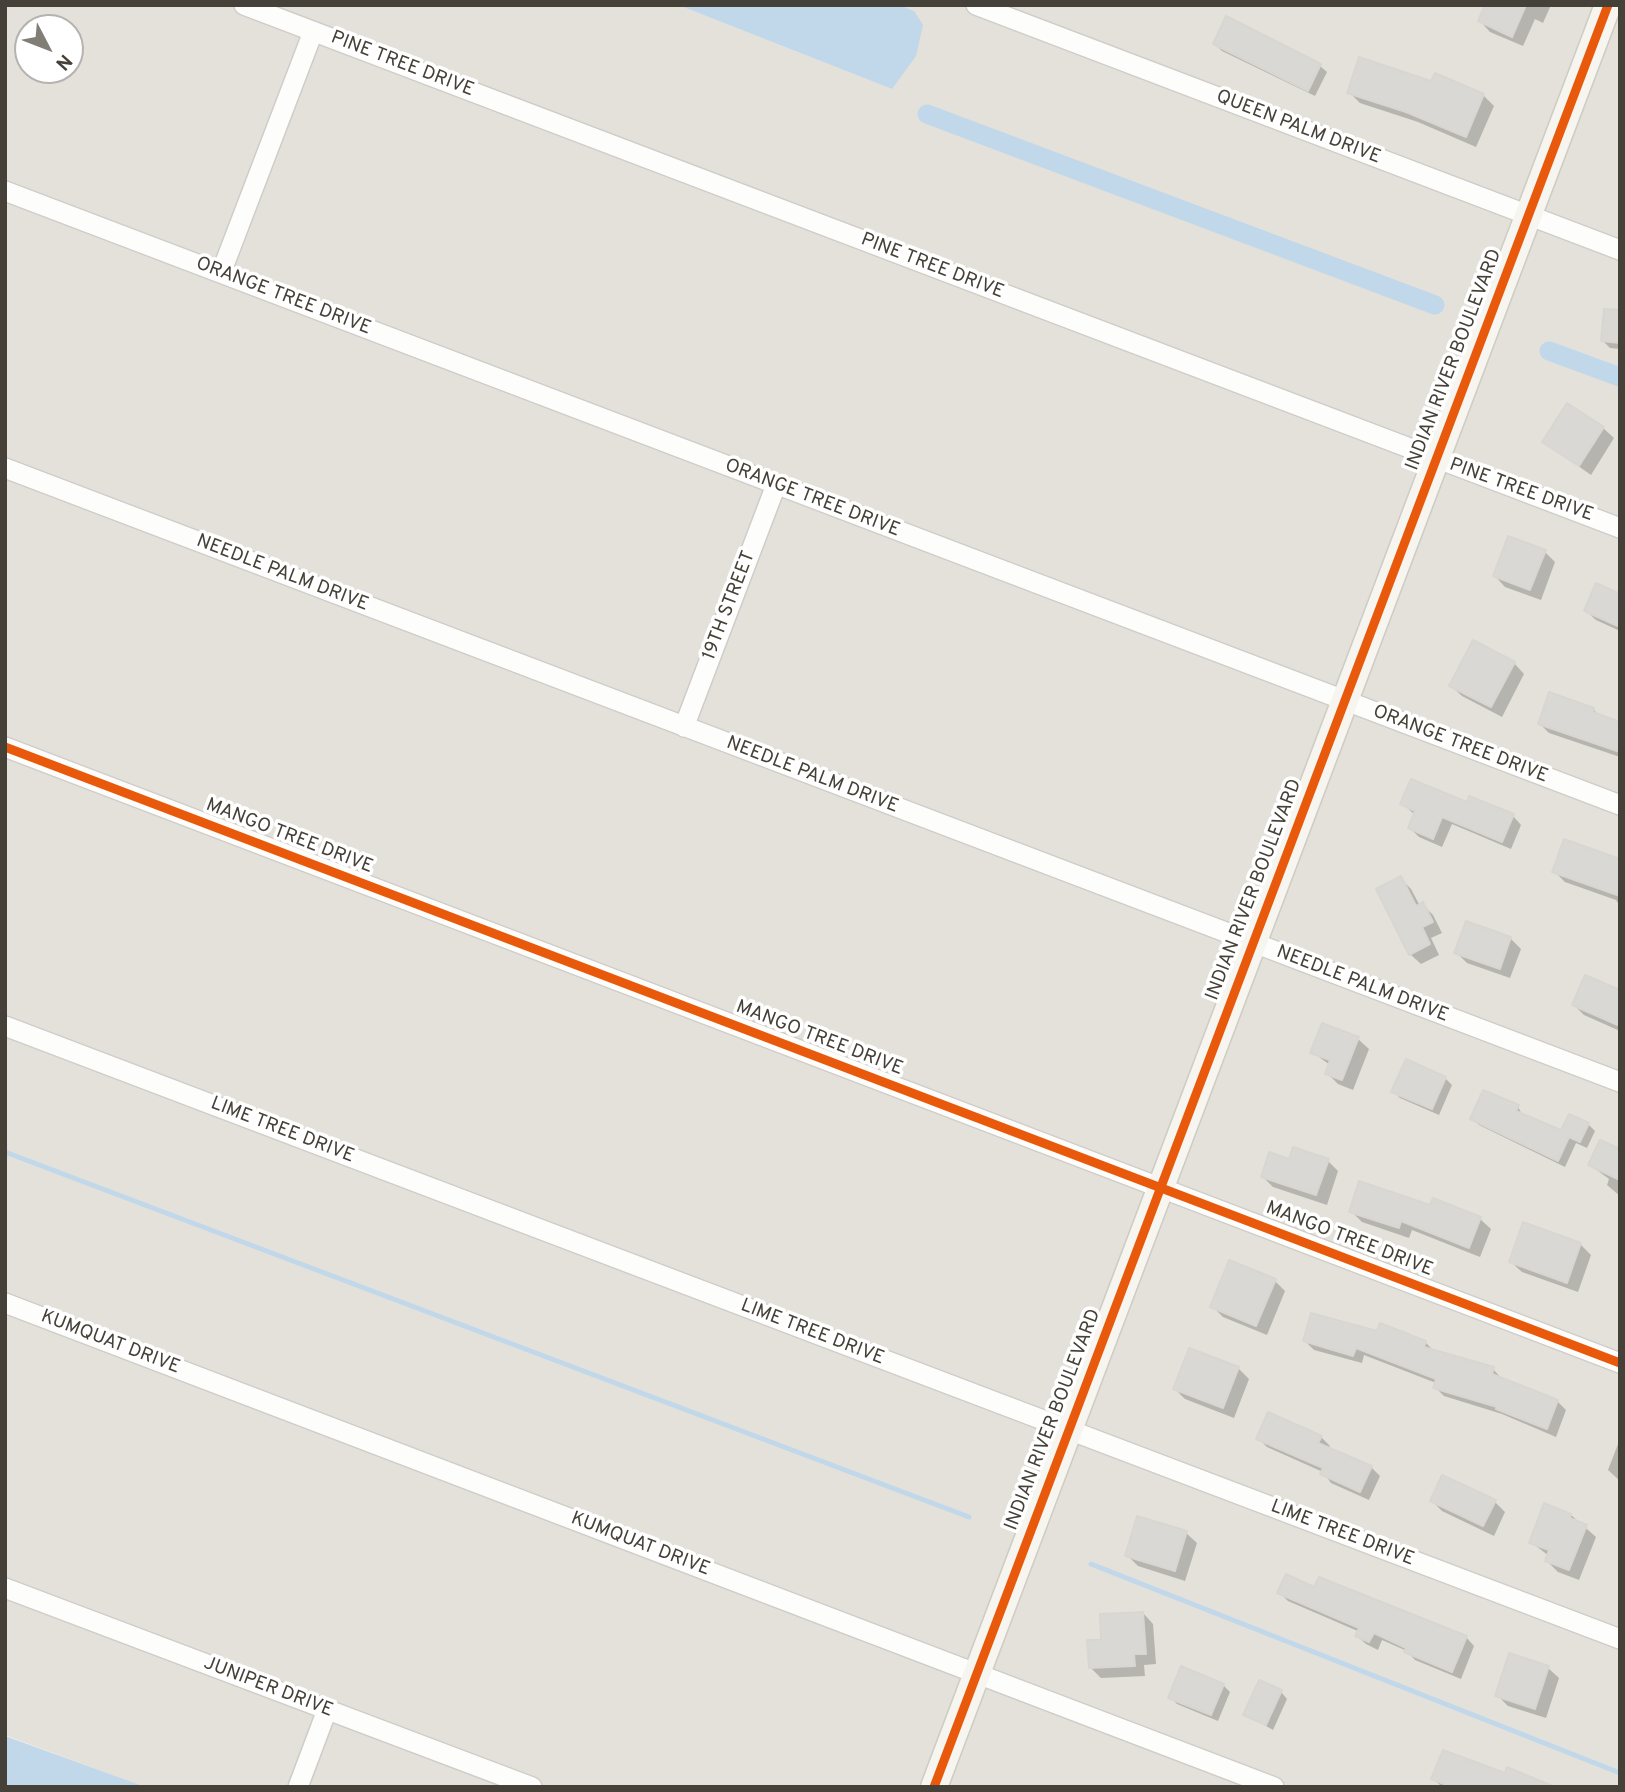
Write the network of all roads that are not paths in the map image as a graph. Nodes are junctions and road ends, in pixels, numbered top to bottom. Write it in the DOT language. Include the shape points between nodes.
graph roads {
  1 [pos="244,5"];
  2 [pos="976,5"];
  3 [pos="1608,5"];
  4 [pos="313,32"];
  5 [pos="5,191"];
  6 [pos="1528,216"];
  7 [pos="1620,250"];
  8 [pos="221,273"];
  9 [pos="1436,460"];
  10 [pos="5,468"];
  11 [pos="776,485"];
  12 [pos="1620,528"];
  13 [pos="1345,701"];
  14 [pos="684,727"];
  15 [pos="5,747"];
  16 [pos="1620,806"];
  17 [pos="1253,944"];
  18 [pos="5,1026"];
  19 [pos="1620,1082"];
  20 [pos="1161,1188"];
  21 [pos="5,1303"];
  22 [pos="1620,1363"];
  23 [pos="1068,1431"];
  24 [pos="5,1588"];
  25 [pos="1620,1639"];
  26 [pos="977,1673"];
  27 [pos="327,1710"];
  28 [pos="298,1787"];
  29 [pos="532,1787"];
  30 [pos="934,1787"];
  31 [pos="1274,1787"];
  1 -- 4 [label="street, PINE TREE DRIVE"];
  2 -- 6 [label="street, QUEEN PALM DRIVE"];
  3 -- 6 [label="main road, INDIAN RIVER BOULEVARD"];
  4 -- 8 [label="street"];
  4 -- 9 [label="street, PINE TREE DRIVE"];
  5 -- 8 [label="street, ORANGE TREE DRIVE"];
  6 -- 7 [label="street, QUEEN PALM DRIVE"];
  6 -- 9 [label="main road, INDIAN RIVER BOULEVARD"];
  8 -- 11 [label="street, ORANGE TREE DRIVE"];
  9 -- 12 [label="street, PINE TREE DRIVE"];
  9 -- 13 [label="main road, INDIAN RIVER BOULEVARD"];
  10 -- 14 [label="street, NEEDLE PALM DRIVE"];
  11 -- 13 [label="street, ORANGE TREE DRIVE"];
  11 -- 14 [label="street, 19TH STREET"];
  13 -- 16 [label="street, ORANGE TREE DRIVE"];
  13 -- 17 [label="main road, INDIAN RIVER BOULEVARD"];
  14 -- 17 [label="street, NEEDLE PALM DRIVE"];
  15 -- 20 [label="street, MANGO TREE DRIVE"];
  17 -- 19 [label="street, NEEDLE PALM DRIVE"];
  17 -- 20 [label="main road, INDIAN RIVER BOULEVARD"];
  18 -- 23 [label="street, LIME TREE DRIVE"];
  20 -- 22 [label="street, MANGO TREE DRIVE"];
  20 -- 23 [label="main road, INDIAN RIVER BOULEVARD"];
  21 -- 26 [label="street, KUMQUAT DRIVE"];
  23 -- 25 [label="street, LIME TREE DRIVE"];
  23 -- 26 [label="main road, INDIAN RIVER BOULEVARD"];
  24 -- 27 [label="street, JUNIPER DRIVE"];
  26 -- 30 [label="main road, INDIAN RIVER BOULEVARD"];
  26 -- 31 [label="street, KUMQUAT DRIVE"];
  27 -- 28 [label="street"];
  27 -- 29 [label="street, JUNIPER DRIVE"];
}
